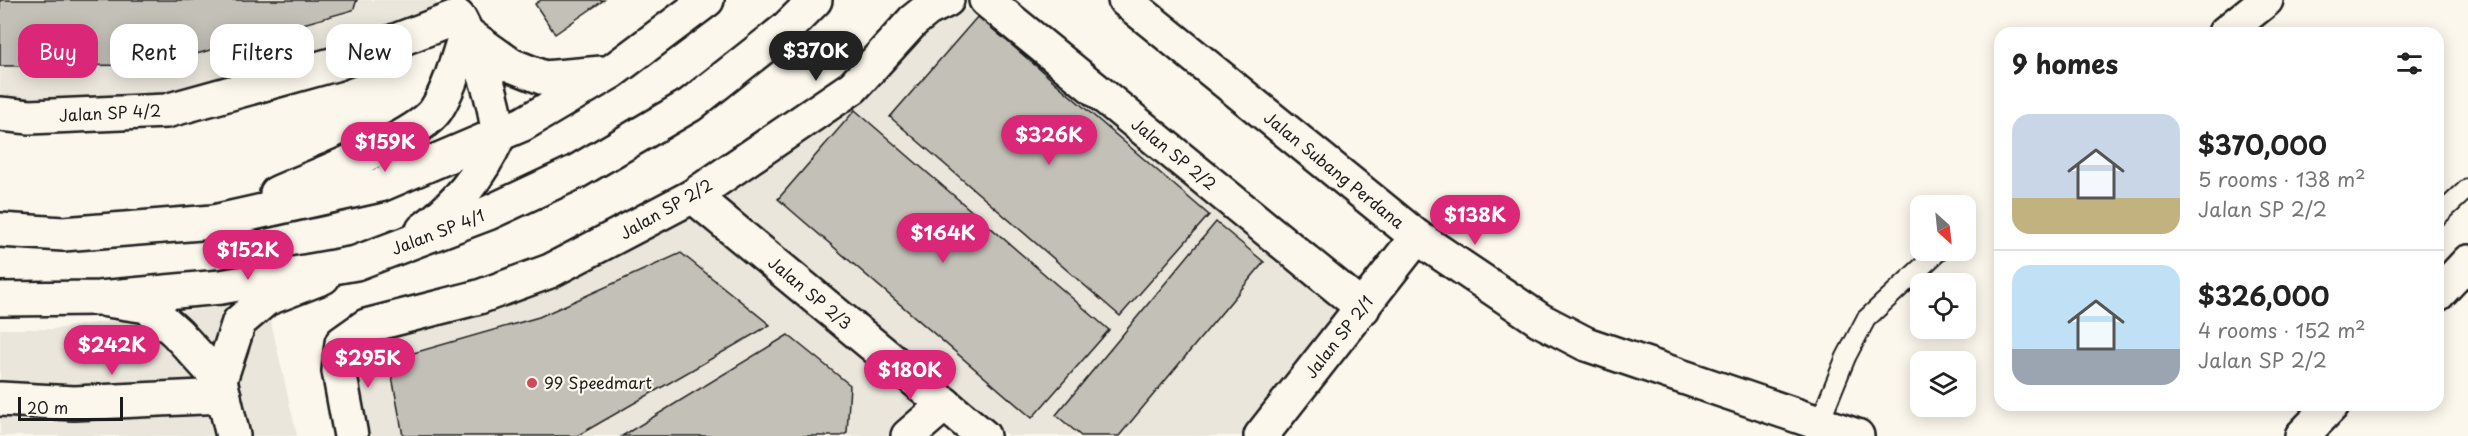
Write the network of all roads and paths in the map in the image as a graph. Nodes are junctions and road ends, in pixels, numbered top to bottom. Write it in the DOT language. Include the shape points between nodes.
graph roads {
  1 [pos="707,0"];
  2 [pos="815,0"];
  3 [pos="946,0"];
  4 [pos="986,0"];
  5 [pos="1125,0"];
  6 [pos="2266,0"];
  7 [pos="458,16"];
  8 [pos="2232,27"];
  9 [pos="611,72"];
  10 [pos="0,114"];
  11 [pos="498,137"];
  12 [pos="2468,188"];
  13 [pos="693,195"];
  14 [pos="2444,210"];
  15 [pos="213,222"];
  16 [pos="0,230"];
  17 [pos="1417,237"];
  18 [pos="402,246"];
  19 [pos="1928,261"];
  20 [pos="2468,262"];
  21 [pos="356,263"];
  22 [pos="2444,288"];
  23 [pos="0,298"];
  24 [pos="99,298"];
  25 [pos="1363,308"];
  26 [pos="222,388"];
  27 [pos="0,399"];
  28 [pos="945,404"];
  29 [pos="2326,411"];
  30 [pos="1818,423"];
  31 [pos="233,436"];
  32 [pos="351,436"];
  33 [pos="908,436"];
  34 [pos="983,436"];
  35 [pos="1261,436"];
  36 [pos="1857,436"];
  37 [pos="2302,436"];
  1 -- 9 [label="street"];
  2 -- 18 [label="street, Jalan SP 4/1" via="786,30 690,105 576,172 488,213"];
  3 -- 13 [label="street, Jalan SP 2/2" via="913,21 853,87"];
  4 -- 25 [label="street, Jalan SP 2/2"];
  5 -- 17 [label="street, Jalan Subang Perdana"];
  6 -- 8 [label="street"];
  7 -- 9 [label="street" via="511,65 544,78"];
  7 -- 10 [label="street, Jalan SP 4/2" via="335,64 166,111 30,117"];
  7 -- 11 [label="street" via="488,84 497,114"];
  7 -- 15 [label="street" via="448,87 434,112 410,134"];
  9 -- 11 [label="street"];
  11 -- 15 [label="street" via="380,185"];
  11 -- 18 [label="street" via="468,189 442,216"];
  12 -- 14 [label="lane"];
  13 -- 28 [label="street, Jalan SP 2/3"];
  13 -- 32 [label="street, Jalan SP 2/2" via="550,271 479,297 366,326 342,343 339,371"];
  15 -- 16 [label="street" via="63,234"];
  17 -- 25 [label="street, Jalan SP 2/1"];
  17 -- 30 [label="street, Jalan Subang Perdana" via="1540,320 1586,344"];
  18 -- 21 [label="street, Jalan SP 4/1"];
  19 -- 30 [label="lane" via="1866,319"];
  20 -- 22 [label="street"];
  21 -- 24 [label="street, Jalan SP 4/1" via="221,286"];
  21 -- 26 [label="street" via="266,299 240,322"];
  23 -- 24 [label="street, Jalan SP 4/1"];
  24 -- 26 [label="street" via="147,306 177,333"];
  25 -- 35 [label="street, Jalan SP 2/1"];
  26 -- 27 [label="street" via="74,403"];
  26 -- 31 [label="street"];
  28 -- 33 [label="street"];
  28 -- 34 [label="street, Jalan SP 2/3"];
  29 -- 37 [label="street"];
  30 -- 36 [label="street, Jalan Subang Perdana"];
}
